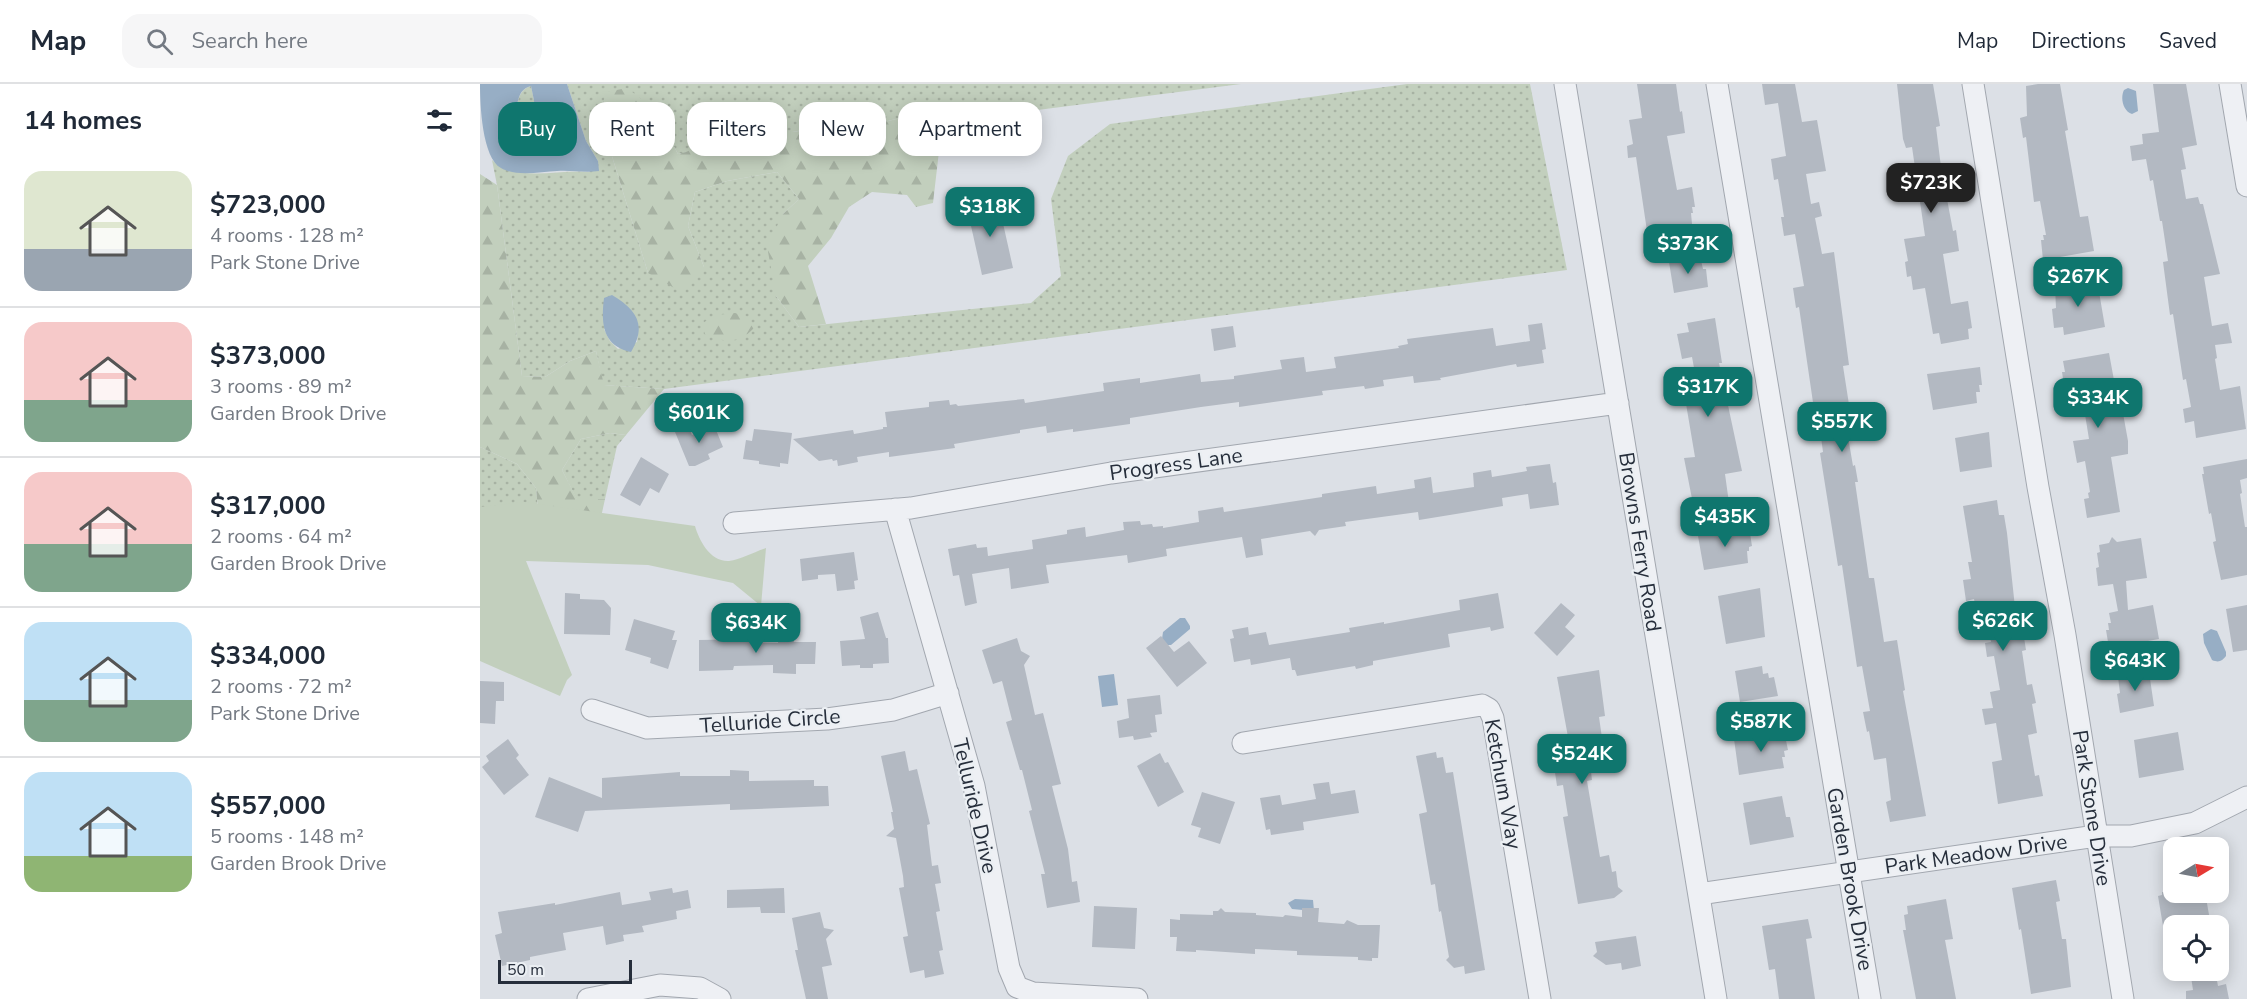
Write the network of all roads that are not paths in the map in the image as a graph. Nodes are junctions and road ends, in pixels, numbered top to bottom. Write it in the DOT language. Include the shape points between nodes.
graph roads {
  1 [pos="1564,84"];
  2 [pos="1717,84"];
  3 [pos="1973,84"];
  4 [pos="2230,84"];
  5 [pos="2244,149"];
  6 [pos="2247,186"];
  7 [pos="1618,403"];
  8 [pos="895,509"];
  9 [pos="734,524"];
  10 [pos="948,693"];
  11 [pos="592,710"];
  12 [pos="1243,743"];
  13 [pos="2247,797"];
  14 [pos="2096,836"];
  15 [pos="1849,872"];
  16 [pos="1699,894"];
  17 [pos="588,999"];
  18 [pos="720,999"];
  19 [pos="1137,999"];
  20 [pos="1540,999"];
  21 [pos="1716,999"];
  22 [pos="1870,999"];
  23 [pos="2123,999"];
  1 -- 7 [label="street, Browns Ferry Road"];
  2 -- 15 [label="street, Garden Brook Drive"];
  3 -- 14 [label="street, Park Stone Drive"];
  4 -- 5 [label="street"];
  5 -- 6 [label="street"];
  7 -- 8 [label="street, Progress Lane" via="1111,473"];
  7 -- 16 [label="street, Browns Ferry Road"];
  8 -- 9 [label="street, Progress Lane"];
  8 -- 10 [label="street, Telluride Drive"];
  10 -- 11 [label="street, Telluride Circle" via="894,710 828,719 670,727 647,728"];
  10 -- 19 [label="street, Telluride Drive" via="974,786 1009,968 1017,987 1033,993"];
  12 -- 20 [label="street, Ketchum Way" via="1482,705 1489,708"];
  13 -- 14 [label="street, Park Meadow Drive" via="2195,823 2131,836"];
  14 -- 15 [label="street, Park Meadow Drive"];
  14 -- 23 [label="street, Park Stone Drive"];
  15 -- 16 [label="street, Park Meadow Drive"];
  15 -- 22 [label="street, Garden Brook Drive"];
  16 -- 21 [label="street, Browns Ferry Road"];
  17 -- 18 [label="street" via="660,986 700,988"];
}
